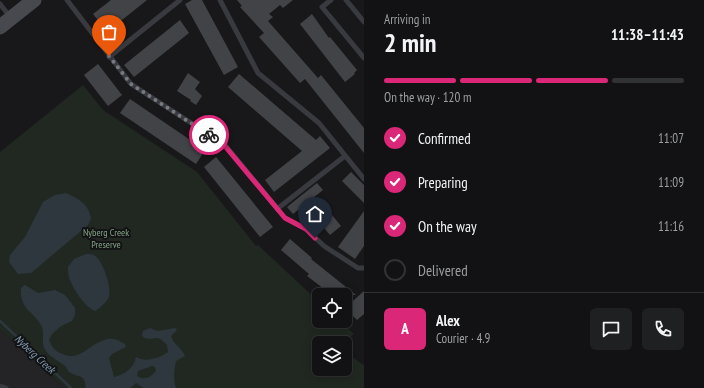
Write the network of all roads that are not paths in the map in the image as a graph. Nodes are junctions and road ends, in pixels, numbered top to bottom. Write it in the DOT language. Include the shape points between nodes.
graph roads {
  1 [pos="34,0"];
  2 [pos="67,0"];
  3 [pos="180,0"];
  4 [pos="220,0"];
  5 [pos="331,0"];
  6 [pos="346,0"];
  7 [pos="0,4"];
  8 [pos="364,22"];
  9 [pos="6,23"];
  10 [pos="109,56"];
  11 [pos="364,58"];
  12 [pos="345,156"];
  13 [pos="364,179"];
  14 [pos="276,209"];
  15 [pos="364,268"];
  16 [pos="0,386"];
  17 [pos="6,388"];
  1 -- 9 [label="main road"];
  2 -- 10 [label="lane"];
  3 -- 10 [label="lane"];
  4 -- 12 [label="lane" via="258,73 319,123"];
  5 -- 11 [label="lane" via="322,7"];
  6 -- 8 [label="lane"];
  7 -- 9 [label="lane"];
  10 -- 14 [label="lane" via="131,84 224,145"];
  12 -- 13 [label="lane"];
  12 -- 14 [label="lane"];
  14 -- 15 [label="lane" via="285,218 306,229 324,246 358,268"];
  16 -- 17 [label="lane"];
}
